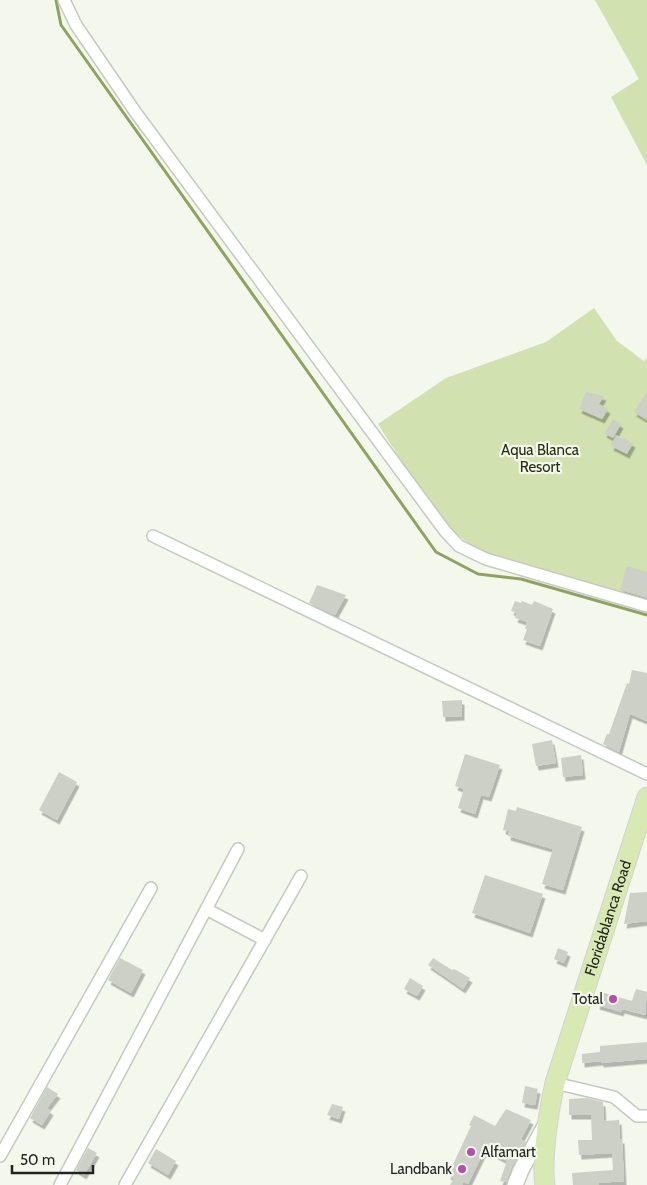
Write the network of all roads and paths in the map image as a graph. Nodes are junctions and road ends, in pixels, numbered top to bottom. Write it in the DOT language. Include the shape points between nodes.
graph roads {
  1 [pos="64,0"];
  2 [pos="153,536"];
  3 [pos="647,606"];
  4 [pos="647,774"];
  5 [pos="647,797"];
  6 [pos="238,850"];
  7 [pos="301,876"];
  8 [pos="151,888"];
  9 [pos="206,909"];
  10 [pos="265,940"];
  11 [pos="555,1083"];
  12 [pos="647,1116"];
  13 [pos="548,1121"];
  14 [pos="0,1156"];
  15 [pos="60,1185"];
  16 [pos="125,1185"];
  17 [pos="515,1185"];
  18 [pos="545,1185"];
  1 -- 3 [label="street" via="76,25 136,113 459,546 486,560"];
  2 -- 4 [label="street"];
  5 -- 11 [label="main road, Floridablanca Road"];
  6 -- 9 [label="street"];
  7 -- 10 [label="street"];
  8 -- 14 [label="street"];
  9 -- 10 [label="street"];
  9 -- 15 [label="street"];
  10 -- 16 [label="street"];
  11 -- 12 [label="street" via="614,1097 637,1116"];
  11 -- 13 [label="main road, Floridablanca Road"];
  13 -- 17 [label="street"];
  13 -- 18 [label="main road, Floridablanca Road"];
}
